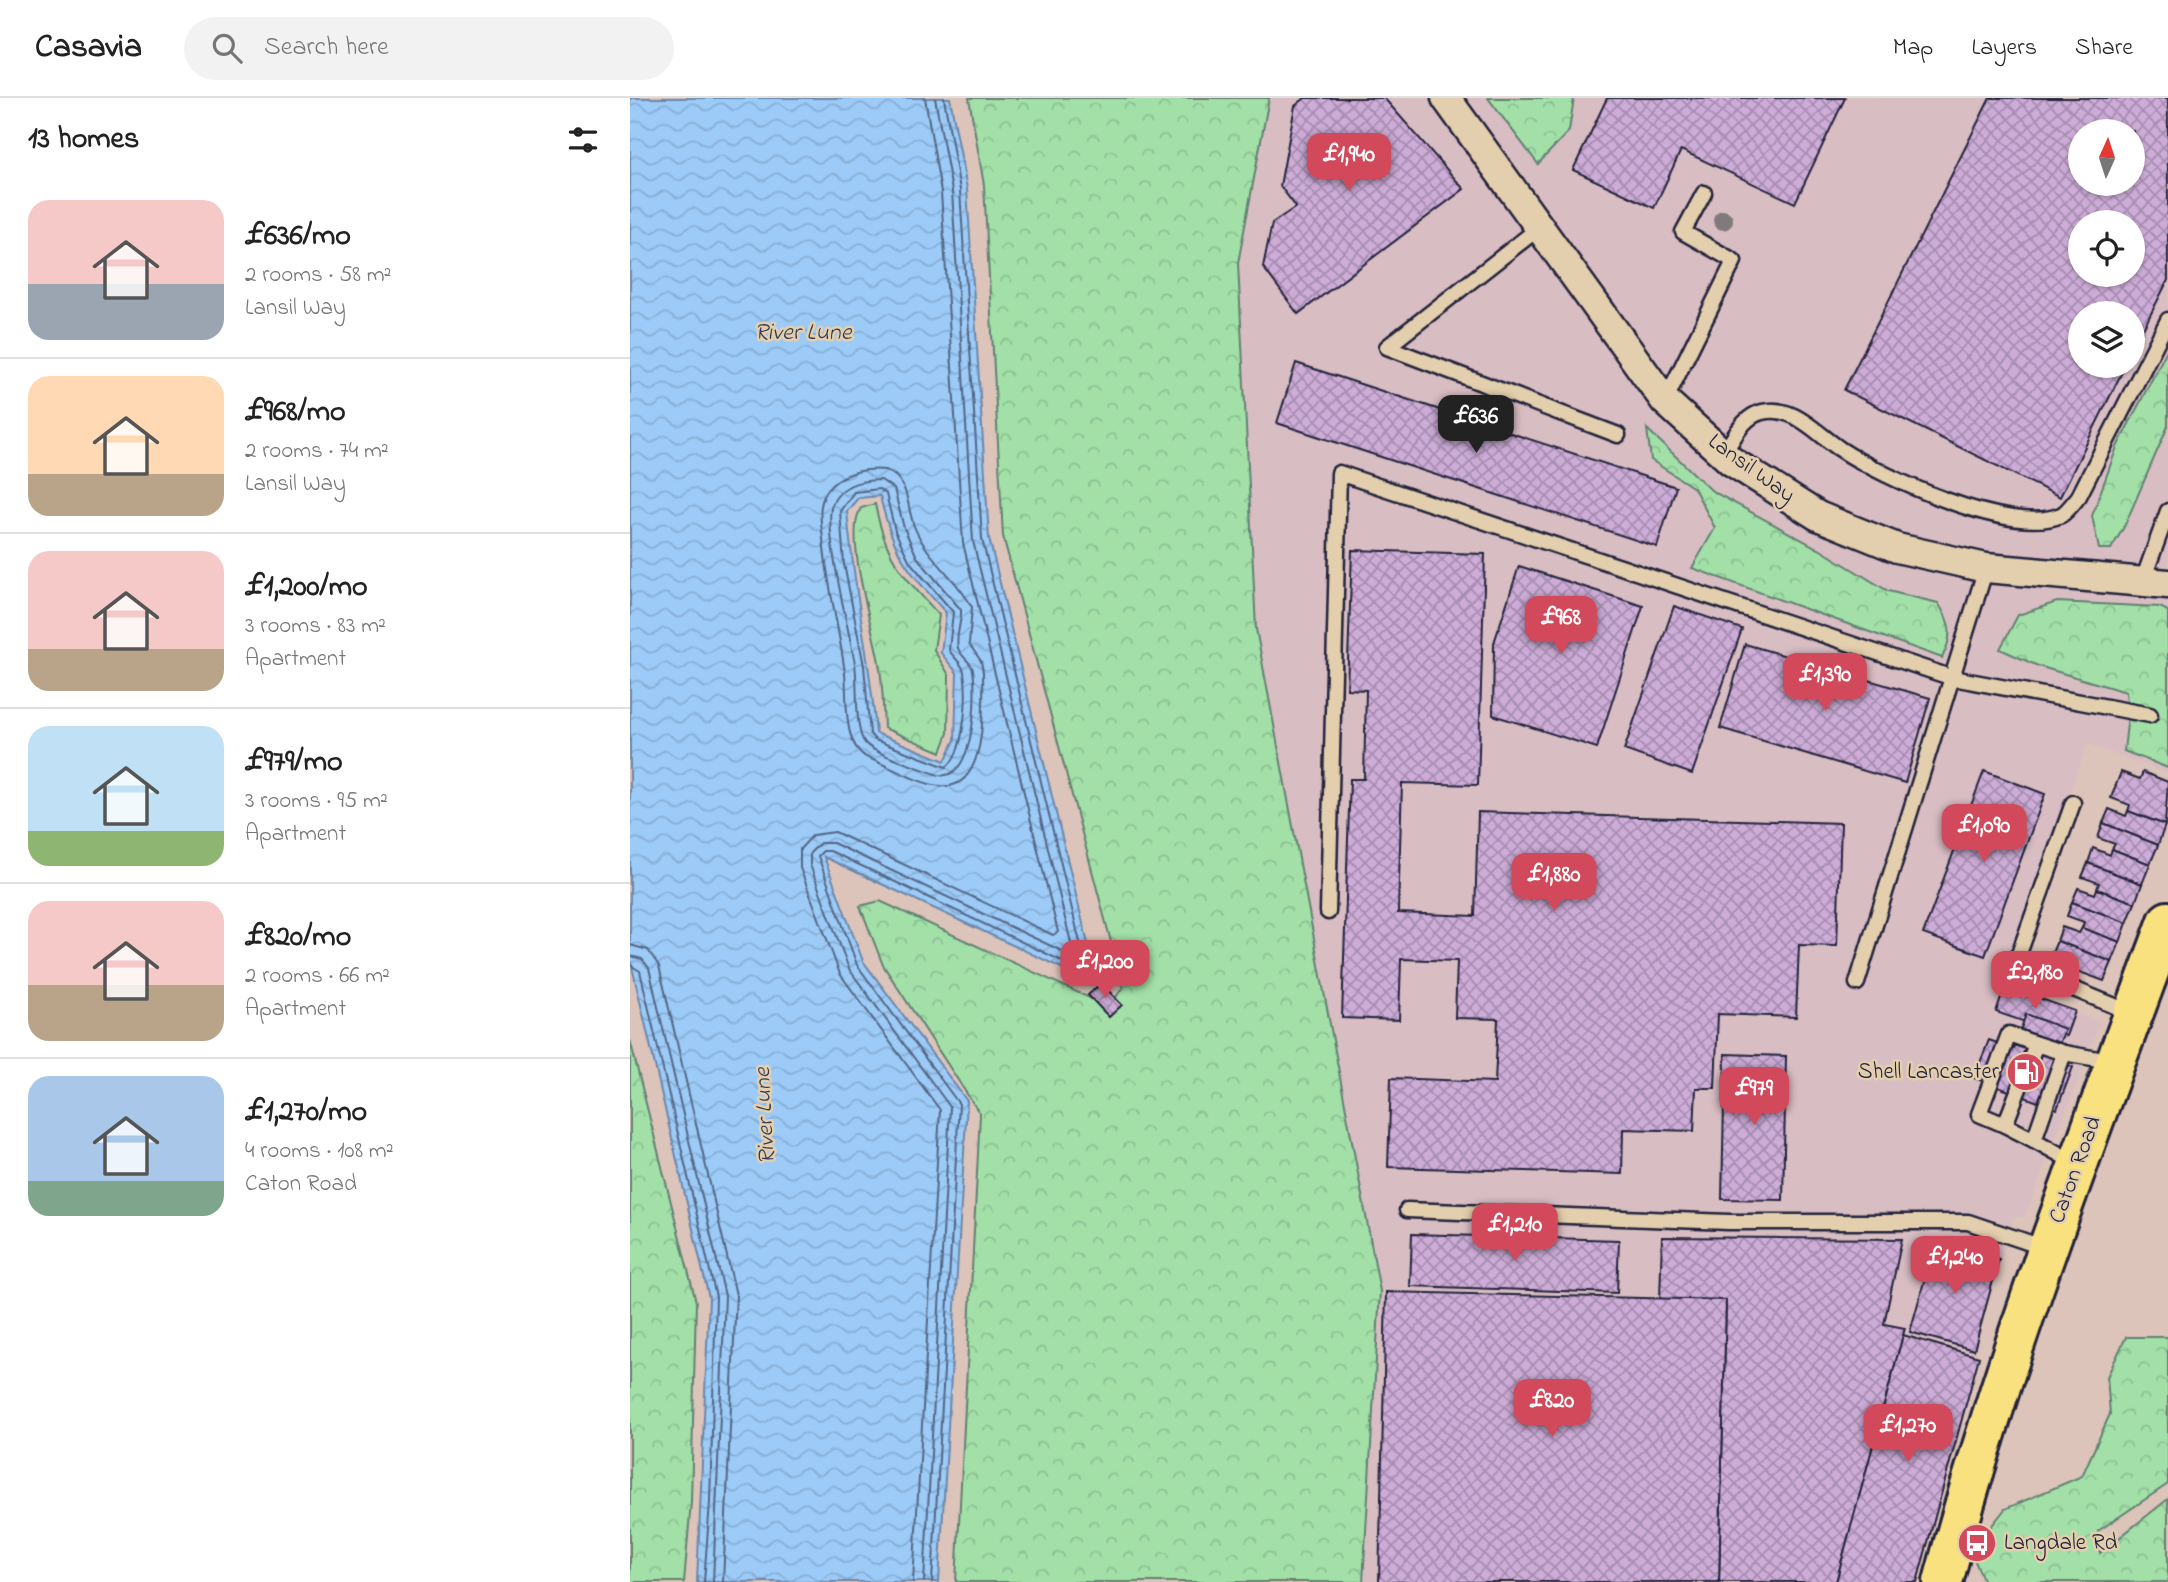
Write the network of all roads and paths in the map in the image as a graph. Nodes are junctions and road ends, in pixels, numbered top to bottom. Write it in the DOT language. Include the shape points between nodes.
graph roads {
  1 [pos="1446,98"];
  2 [pos="1704,193"];
  3 [pos="1540,227"];
  4 [pos="2168,320"];
  5 [pos="1665,401"];
  6 [pos="1618,435"];
  7 [pos="1723,454"];
  8 [pos="2168,511"];
  9 [pos="1986,568"];
  10 [pos="2156,582"];
  11 [pos="1953,678"];
  12 [pos="2150,715"];
  13 [pos="2073,803"];
  14 [pos="1328,912"];
  15 [pos="2168,921"];
  16 [pos="1857,983"];
  17 [pos="2134,1014"];
  18 [pos="2036,1044"];
  19 [pos="2064,1053"];
  20 [pos="2115,1062"];
  21 [pos="2005,1125"];
  22 [pos="2034,1140"];
  23 [pos="2078,1164"];
  24 [pos="1408,1210"];
  25 [pos="2046,1248"];
  26 [pos="1943,1582"];
  1 -- 3 [label="street, Lansil Way"];
  2 -- 5 [label="lane" via="1683,232 1734,261"];
  3 -- 5 [label="street, Lansil Way"];
  3 -- 6 [label="lane" via="1387,347"];
  4 -- 7 [label="lane" via="2079,496 2062,515 2011,517 1908,487 1841,450 1798,416 1763,411 1746,419"];
  5 -- 7 [label="street, Lansil Way"];
  7 -- 9 [label="street, Lansil Way" via="1818,516 1897,548"];
  8 -- 10 [label="lane"];
  9 -- 10 [label="street, Lansil Way"];
  9 -- 11 [label="lane"];
  11 -- 12 [label="lane"];
  11 -- 14 [label="lane" via="1339,473"];
  11 -- 16 [label="lane"];
  13 -- 17 [label="lane" via="2015,965"];
  15 -- 17 [label="main road, Caton Road"];
  17 -- 20 [label="main road, Caton Road"];
  18 -- 19 [label="lane"];
  18 -- 21 [label="lane"];
  18 -- 21 [label="lane" via="2009,1034 1979,1114"];
  19 -- 20 [label="lane"];
  19 -- 22 [label="lane"];
  20 -- 23 [label="main road, Caton Road"];
  21 -- 22 [label="lane"];
  22 -- 23 [label="lane"];
  23 -- 25 [label="main road, Caton Road"];
  24 -- 25 [label="lane" via="1729,1222 1968,1222"];
  25 -- 26 [label="main road, Caton Road" via="1992,1411"];
}
